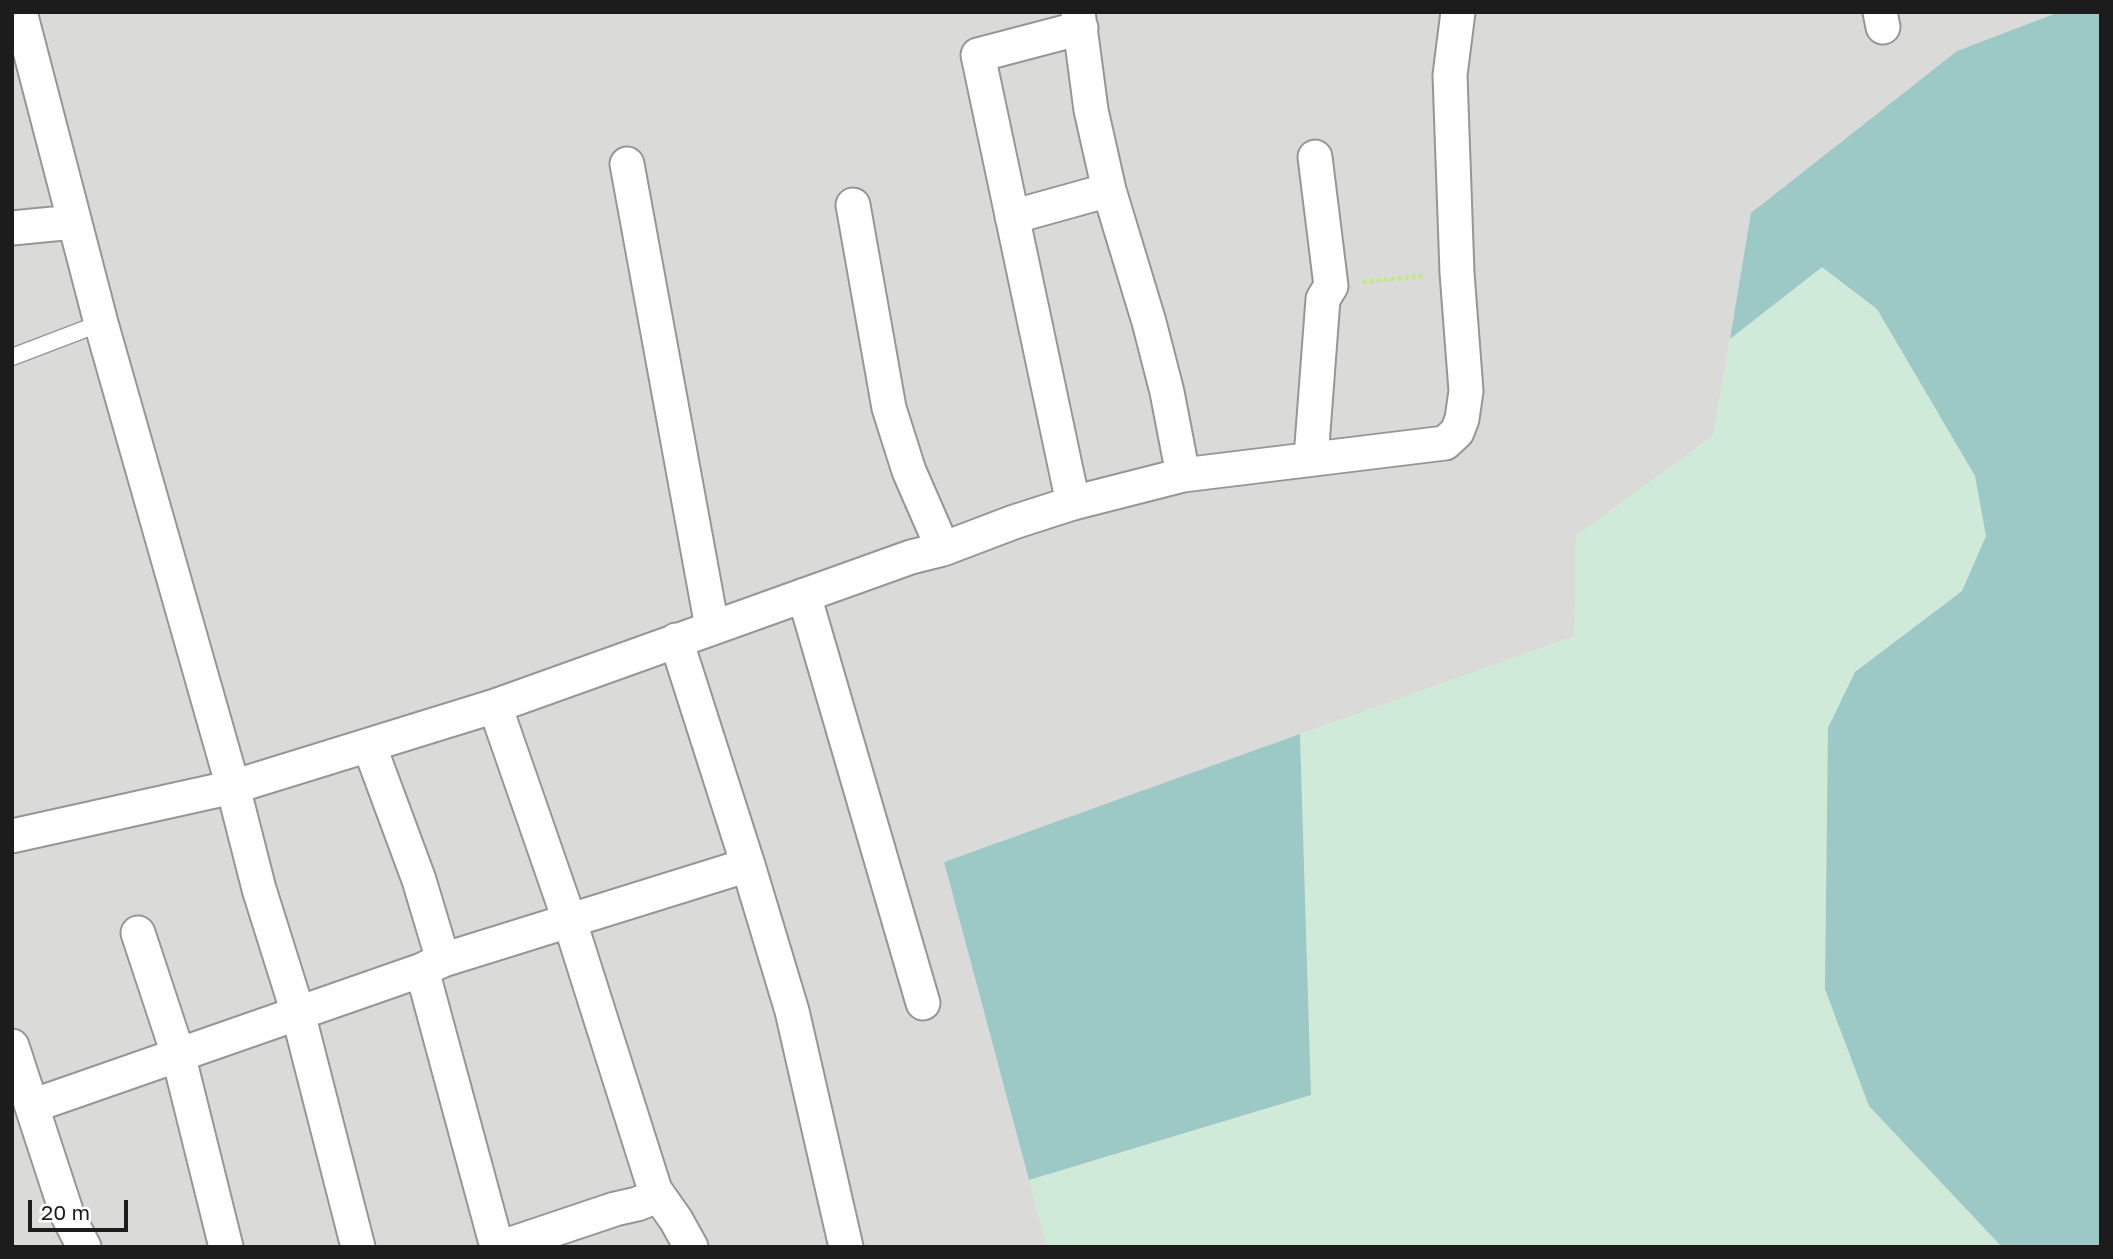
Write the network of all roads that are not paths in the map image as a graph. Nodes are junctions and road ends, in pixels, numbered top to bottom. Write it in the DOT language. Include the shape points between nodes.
graph roads {
  1 [pos="20,12"];
  2 [pos="1458,12"];
  3 [pos="1080,20"];
  4 [pos="1315,157"];
  5 [pos="627,164"];
  6 [pos="1109,190"];
  7 [pos="852,205"];
  8 [pos="1012,217"];
  9 [pos="74,222"];
  10 [pos="12,228"];
  11 [pos="101,323"];
  12 [pos="12,357"];
  13 [pos="1311,458"];
  14 [pos="1183,475"];
  15 [pos="1073,503"];
  16 [pos="943,550"];
  17 [pos="804,595"];
  18 [pos="712,627"];
  19 [pos="676,640"];
  20 [pos="495,706"];
  21 [pos="369,746"];
  22 [pos="233,787"];
  23 [pos="12,836"];
  24 [pos="748,865"];
  25 [pos="570,922"];
  26 [pos="138,933"];
  27 [pos="433,965"];
  28 [pos="923,1003"];
  29 [pos="298,1013"];
  30 [pos="12,1046"];
  31 [pos="177,1055"];
  32 [pos="32,1106"];
  33 [pos="655,1190"];
  34 [pos="84,1247"];
  35 [pos="226,1247"];
  36 [pos="358,1247"];
  37 [pos="497,1247"];
  38 [pos="502,1247"];
  39 [pos="691,1247"];
  40 [pos="846,1247"];
  1 -- 9 [label="street"];
  2 -- 13 [label="street" via="1450,75 1466,391 1462,419 1457,432 1436,446"];
  3 -- 6 [label="street" via="1091,110"];
  3 -- 8 [label="street" via="978,55"];
  4 -- 13 [label="street" via="1331,286 1323,299"];
  5 -- 18 [label="street"];
  6 -- 8 [label="street"];
  6 -- 14 [label="street" via="1149,321"];
  7 -- 16 [label="street" via="889,408 909,471"];
  8 -- 15 [label="street"];
  9 -- 10 [label="street"];
  9 -- 11 [label="street"];
  11 -- 12 [label="lane"];
  11 -- 22 [label="street"];
  13 -- 14 [label="street"];
  14 -- 15 [label="street"];
  15 -- 16 [label="street"];
  16 -- 17 [label="street"];
  17 -- 18 [label="street"];
  17 -- 28 [label="street"];
  18 -- 19 [label="street"];
  19 -- 20 [label="street"];
  19 -- 24 [label="street"];
  20 -- 21 [label="street"];
  20 -- 25 [label="street"];
  21 -- 22 [label="street"];
  21 -- 27 [label="street" via="419,880"];
  22 -- 23 [label="street"];
  22 -- 29 [label="street"];
  24 -- 25 [label="street"];
  24 -- 40 [label="street" via="792,1011"];
  25 -- 27 [label="street"];
  25 -- 33 [label="street"];
  26 -- 31 [label="street"];
  27 -- 29 [label="street"];
  27 -- 37 [label="street"];
  29 -- 31 [label="street"];
  29 -- 36 [label="street"];
  30 -- 32 [label="street"];
  31 -- 32 [label="street"];
  31 -- 35 [label="street"];
  32 -- 34 [label="street" via="67,1214"];
  33 -- 38 [label="street" via="645,1201"];
  33 -- 39 [label="street"];
}
